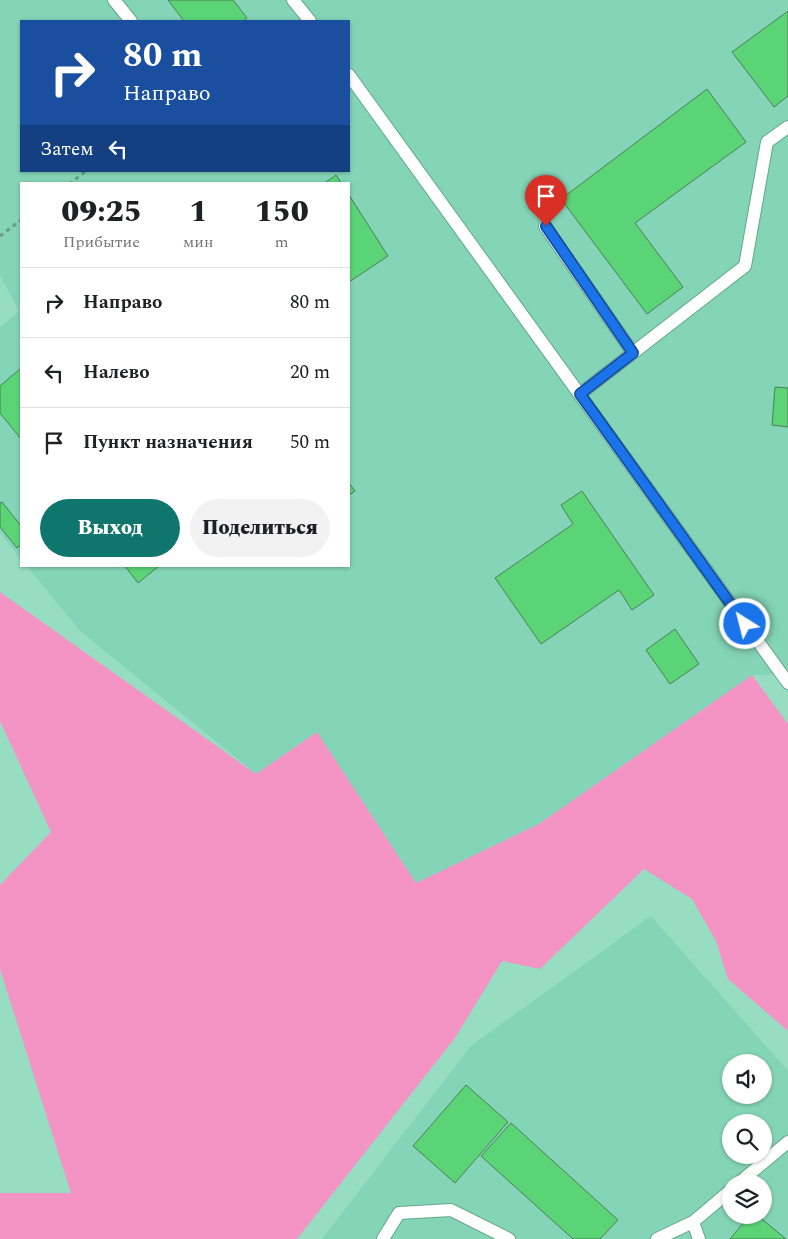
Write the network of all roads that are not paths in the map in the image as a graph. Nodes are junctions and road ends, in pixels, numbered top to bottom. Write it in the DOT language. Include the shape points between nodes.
graph roads {
  1 [pos="114,0"];
  2 [pos="293,0"];
  3 [pos="130,20"];
  4 [pos="309,20"];
  5 [pos="350,76"];
  6 [pos="788,126"];
  7 [pos="546,226"];
  8 [pos="633,353"];
  9 [pos="580,394"];
  10 [pos="788,682"];
  11 [pos="788,1142"];
  12 [pos="750,1174"];
  13 [pos="722,1198"];
  14 [pos="693,1222"];
  15 [pos="383,1239"];
  16 [pos="509,1239"];
  17 [pos="657,1239"];
  18 [pos="699,1239"];
  1 -- 3 [label="lane"];
  2 -- 4 [label="lane"];
  5 -- 9 [label="lane"];
  6 -- 8 [label="lane" via="768,142 745,266"];
  7 -- 8 [label="lane"];
  8 -- 9 [label="lane"];
  9 -- 10 [label="lane"];
  11 -- 12 [label="lane"];
  13 -- 14 [label="lane"];
  14 -- 17 [label="lane"];
  14 -- 18 [label="lane"];
  15 -- 16 [label="lane" via="398,1213 451,1210"];
}
